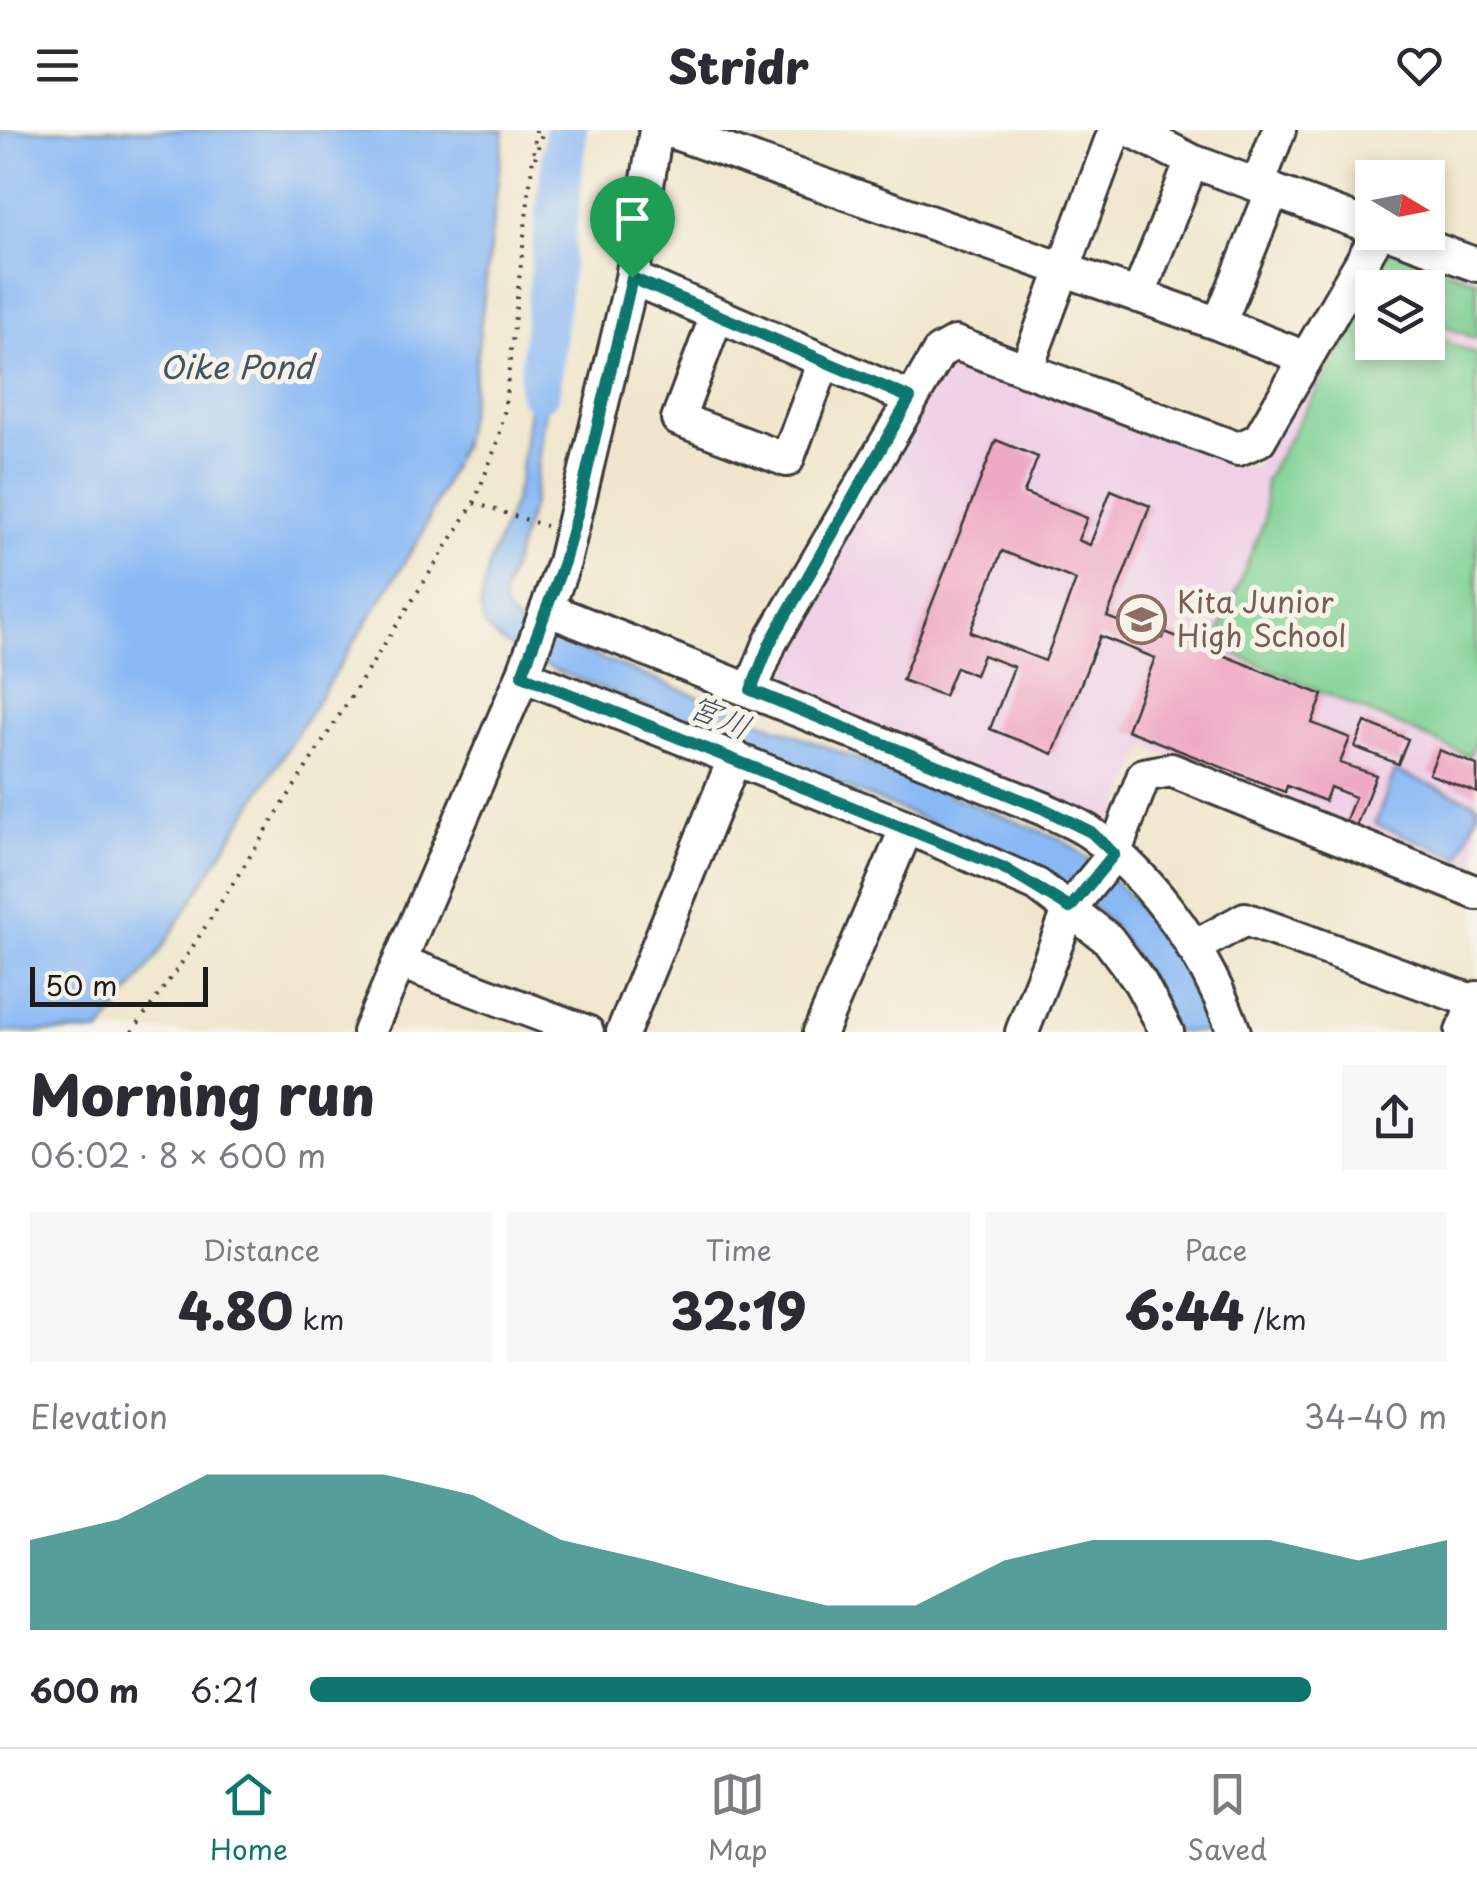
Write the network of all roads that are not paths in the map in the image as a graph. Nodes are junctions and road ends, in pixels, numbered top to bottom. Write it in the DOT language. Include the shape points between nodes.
graph roads {
  1 [pos="656,130"];
  2 [pos="667,130"];
  3 [pos="1115,130"];
  4 [pos="1131,130"];
  5 [pos="1279,130"];
  6 [pos="1192,161"];
  7 [pos="1265,187"];
  8 [pos="1355,221"];
  9 [pos="1445,249"];
  10 [pos="1368,250"];
  11 [pos="1475,258"];
  12 [pos="1063,271"];
  13 [pos="632,278"];
  14 [pos="1138,296"];
  15 [pos="717,314"];
  16 [pos="1218,324"];
  17 [pos="1306,358"];
  18 [pos="824,361"];
  19 [pos="1026,370"];
  20 [pos="910,398"];
  21 [pos="545,614"];
  22 [pos="524,670"];
  23 [pos="751,690"];
  24 [pos="735,758"];
  25 [pos="907,827"];
  26 [pos="1110,860"];
  27 [pos="1477,893"];
  28 [pos="1073,904"];
  29 [pos="1193,948"];
  30 [pos="400,962"];
  31 [pos="1476,1000"];
  32 [pos="369,1032"];
  33 [pos="587,1032"];
  34 [pos="623,1032"];
  35 [pos="820,1032"];
  36 [pos="1022,1032"];
  37 [pos="1167,1032"];
  38 [pos="1234,1032"];
  39 [pos="1462,1032"];
  1 -- 13 [label="street"];
  2 -- 12 [label="street"];
  3 -- 12 [label="street"];
  4 -- 6 [label="street"];
  5 -- 7 [label="street"];
  6 -- 7 [label="street"];
  6 -- 14 [label="street"];
  7 -- 8 [label="street"];
  7 -- 16 [label="street"];
  9 -- 11 [label="street"];
  10 -- 17 [label="street"];
  12 -- 14 [label="street"];
  12 -- 19 [label="street"];
  13 -- 15 [label="street"];
  13 -- 21 [label="street" via="577,514"];
  14 -- 16 [label="street"];
  15 -- 18 [label="street"];
  15 -- 18 [label="street" via="678,419 787,460"];
  16 -- 17 [label="street"];
  17 -- 19 [label="street" via="1258,440 1238,449"];
  18 -- 20 [label="street"];
  19 -- 20 [label="street" via="954,343 939,352"];
  20 -- 23 [label="street" via="770,643"];
  21 -- 22 [label="street"];
  21 -- 23 [label="street"];
  22 -- 24 [label="street"];
  22 -- 30 [label="street"];
  23 -- 26 [label="street" via="1044,809 1091,832"];
  24 -- 25 [label="street"];
  24 -- 34 [label="street"];
  25 -- 28 [label="street"];
  25 -- 35 [label="street"];
  26 -- 27 [label="street" via="1144,775 1171,770"];
  26 -- 28 [label="street"];
  26 -- 29 [label="street" via="1148,886"];
  28 -- 36 [label="street"];
  28 -- 37 [label="street" via="1140,982"];
  29 -- 31 [label="street" via="1245,919"];
  29 -- 38 [label="street"];
  30 -- 32 [label="street"];
  30 -- 33 [label="street"];
  31 -- 39 [label="street"];
}
